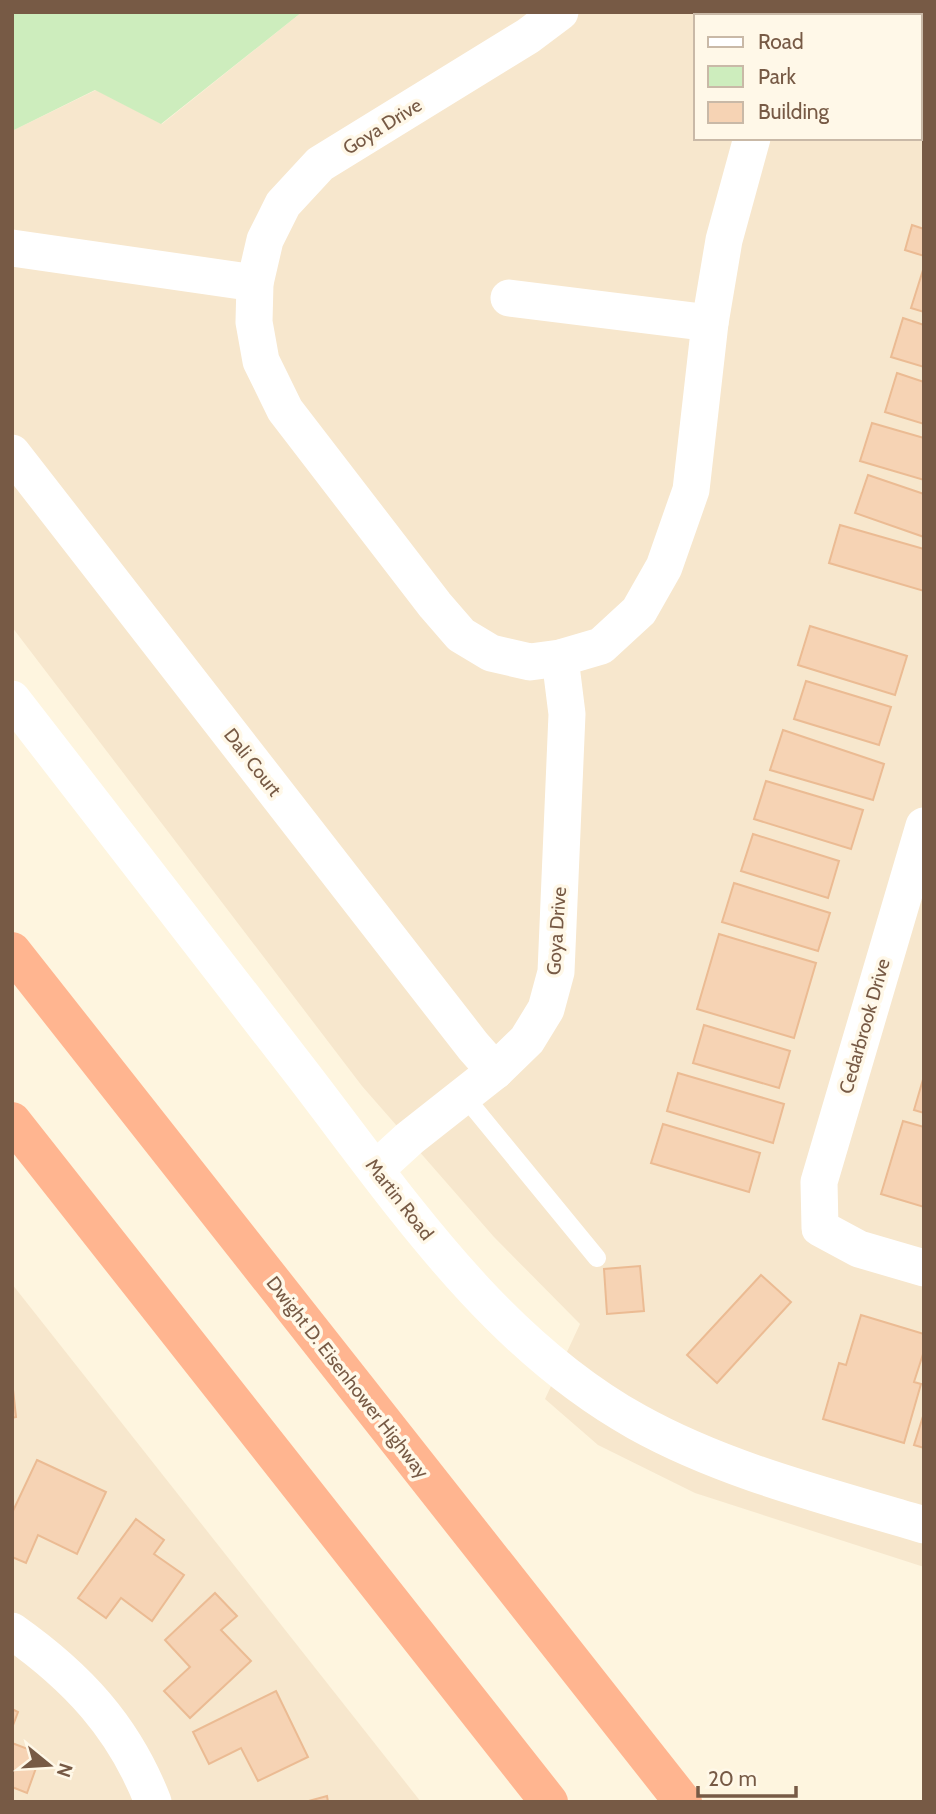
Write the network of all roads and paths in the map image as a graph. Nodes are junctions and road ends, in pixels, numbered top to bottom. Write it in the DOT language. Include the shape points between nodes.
graph roads {
  1 [pos="560,12"];
  2 [pos="751,140"];
  3 [pos="12,248"];
  4 [pos="255,283"];
  5 [pos="509,298"];
  6 [pos="710,323"];
  7 [pos="12,453"];
  8 [pos="560,659"];
  9 [pos="12,699"];
  10 [pos="922,839"];
  11 [pos="12,951"];
  12 [pos="495,1072"];
  13 [pos="465,1097"];
  14 [pos="12,1121"];
  15 [pos="376,1170"];
  16 [pos="597,1258"];
  17 [pos="924,1268"];
  18 [pos="924,1525"];
  19 [pos="12,1630"];
  20 [pos="153,1802"];
  21 [pos="549,1802"];
  22 [pos="683,1802"];
  1 -- 4 [label="street, Goya Drive" via="320,164 283,204 265,240"];
  2 -- 6 [label="street, Goya Drive" via="724,240"];
  3 -- 4 [label="street"];
  4 -- 8 [label="street, Goya Drive" via="254,322 261,360 285,410 435,605 461,635 491,653 530,662"];
  5 -- 6 [label="street"];
  6 -- 8 [label="street, Goya Drive" via="691,490 664,567 639,611 601,646"];
  7 -- 12 [label="street, Dali Court"];
  8 -- 12 [label="street, Goya Drive" via="567,714 556,972 540,1019 527,1040"];
  9 -- 15 [label="street, Martin Road"];
  10 -- 17 [label="street, Cedarbrook Drive" via="819,1182 820,1228 859,1249"];
  11 -- 22 [label="highway, Dwight D. Eisenhower Highway"];
  12 -- 13 [label="street, Goya Drive"];
  13 -- 15 [label="street, Goya Drive"];
  13 -- 16 [label="lane"];
  14 -- 21 [label="highway"];
  15 -- 18 [label="street, Martin Road" via="457,1271 510,1327 566,1375 636,1422 710,1456 788,1484"];
  19 -- 20 [label="street" via="76,1681 107,1719"];
}
